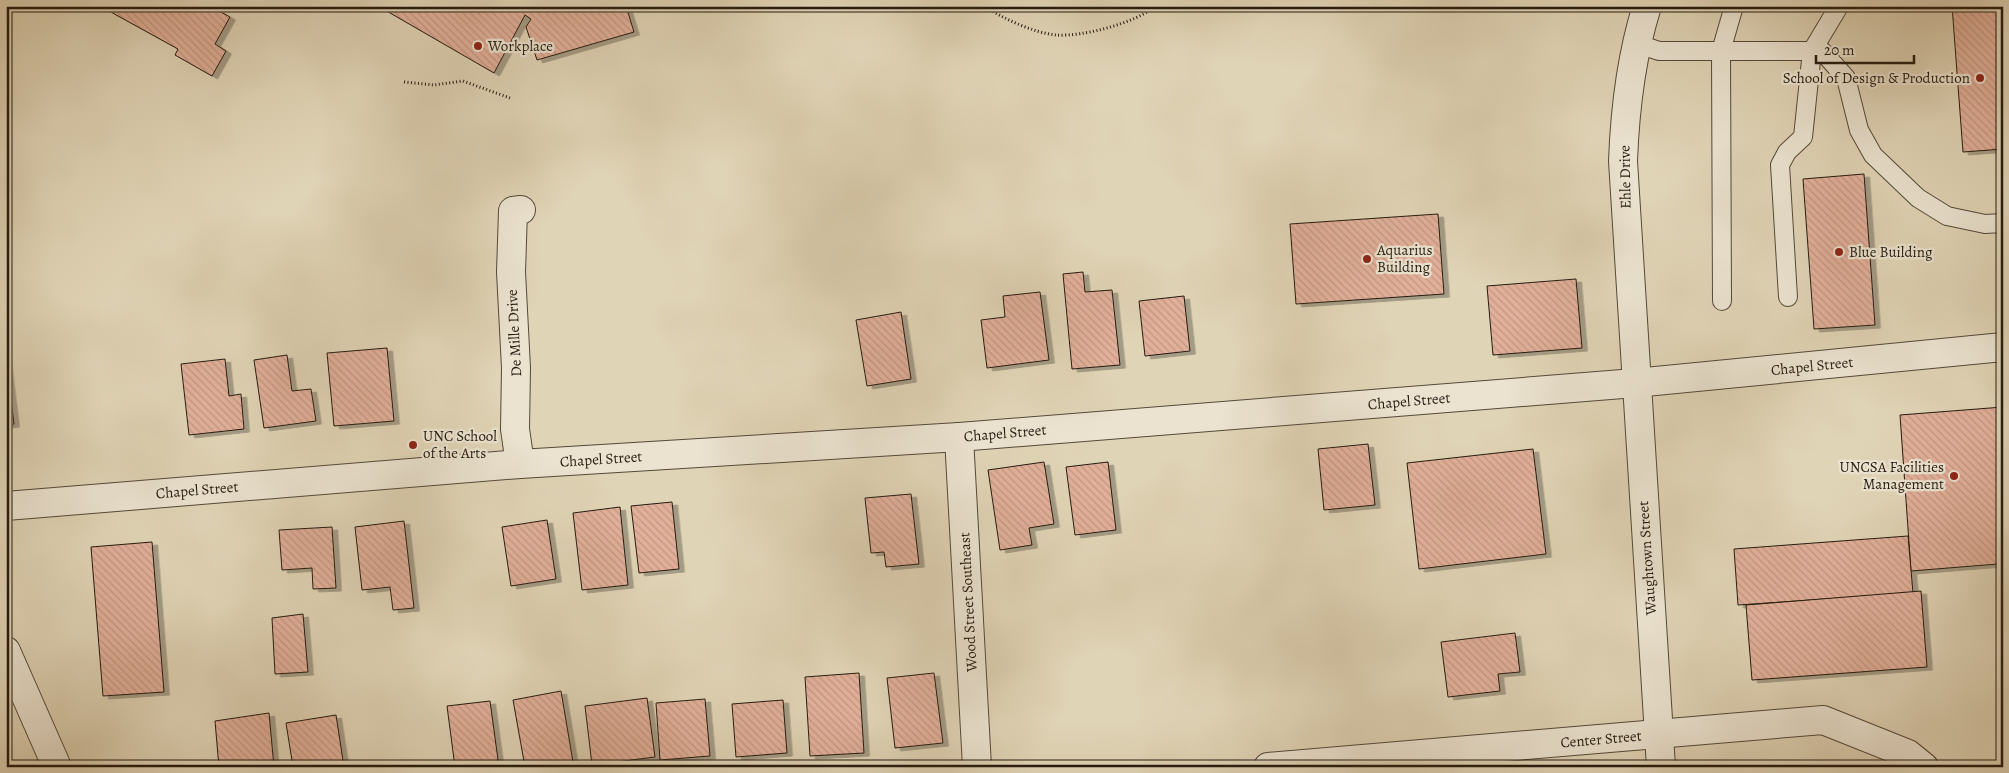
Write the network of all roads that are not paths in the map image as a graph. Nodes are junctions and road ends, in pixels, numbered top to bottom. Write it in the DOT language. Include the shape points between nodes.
graph roads {
  1 [pos="1647,6"];
  2 [pos="1734,6"];
  3 [pos="1839,6"];
  4 [pos="1636,43"];
  5 [pos="1812,51"];
  6 [pos="1721,52"];
  7 [pos="521,210"];
  8 [pos="2003,223"];
  9 [pos="1788,297"];
  10 [pos="1722,301"];
  11 [pos="2003,347"];
  12 [pos="1633,350"];
  13 [pos="1635,383"];
  14 [pos="959,437"];
  15 [pos="520,464"];
  16 [pos="6,506"];
  17 [pos="6,651"];
  18 [pos="1659,734"];
  19 [pos="57,767"];
  20 [pos="977,767"];
  21 [pos="1268,767"];
  22 [pos="1661,767"];
  23 [pos="1924,767"];
  1 -- 4 [label="street, Ehle Drive"];
  2 -- 6 [label="lane"];
  3 -- 5 [label="lane"];
  4 -- 6 [label="lane" via="1659,51"];
  4 -- 12 [label="street, Ehle Drive" via="1626,103 1623,161"];
  5 -- 6 [label="lane"];
  5 -- 8 [label="lane" via="1822,51 1846,78 1859,130 1873,156 1918,198 1947,216 1985,224"];
  5 -- 9 [label="lane" via="1803,137 1787,152 1780,165"];
  6 -- 10 [label="lane"];
  7 -- 15 [label="street, De Mille Drive" via="513,210 511,272 516,368 515,430"];
  11 -- 13 [label="street, Chapel Street"];
  12 -- 13 [label="street, Waughtown Street"];
  13 -- 14 [label="street, Chapel Street"];
  13 -- 18 [label="street, Waughtown Street"];
  14 -- 15 [label="street, Chapel Street"];
  14 -- 20 [label="street, Wood Street Southeast"];
  15 -- 16 [label="street, Chapel Street"];
  17 -- 19 [label="street"];
  18 -- 21 [label="street, Center Street"];
  18 -- 22 [label="street, Waughtown Street"];
  18 -- 23 [label="street, Center Street" via="1823,720 1908,754"];
}
